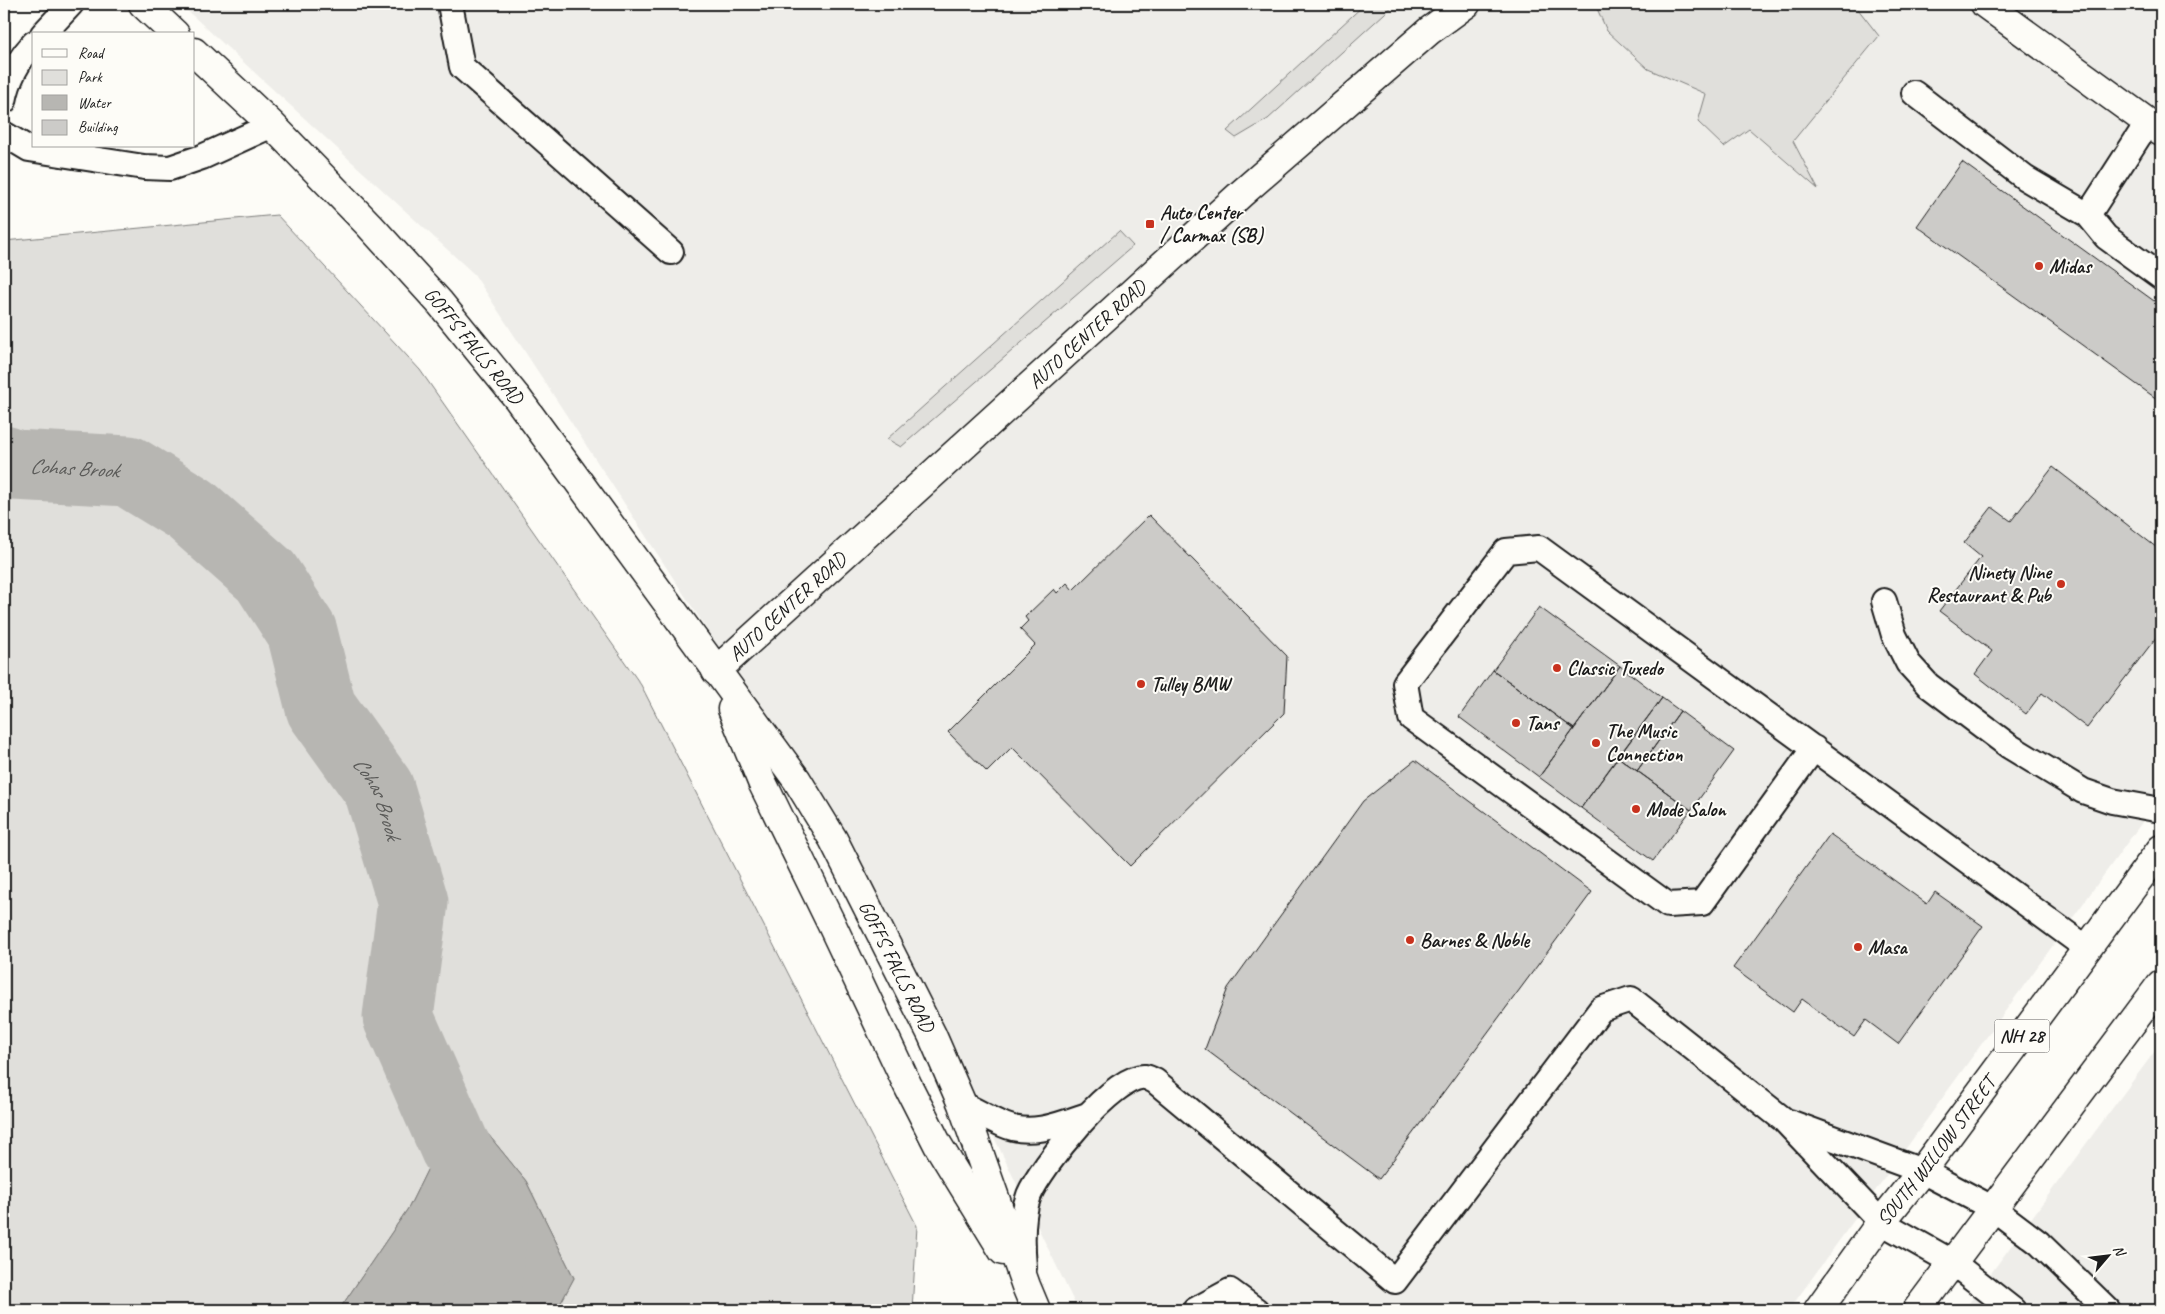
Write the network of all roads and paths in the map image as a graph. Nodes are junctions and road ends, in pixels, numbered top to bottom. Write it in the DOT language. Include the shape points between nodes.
graph roads {
  1 [pos="71,4"];
  2 [pos="143,4"];
  3 [pos="450,4"];
  4 [pos="1466,4"];
  5 [pos="1985,4"];
  6 [pos="45,32"];
  7 [pos="172,32"];
  8 [pos="32,45"];
  9 [pos="195,53"];
  10 [pos="1914,93"];
  11 [pos="4,101"];
  12 [pos="272,125"];
  13 [pos="2154,127"];
  14 [pos="4,134"];
  15 [pos="2088,215"];
  16 [pos="671,252"];
  17 [pos="2161,277"];
  18 [pos="1884,601"];
  19 [pos="716,672"];
  20 [pos="1814,748"];
  21 [pos="2161,810"];
  22 [pos="2161,849"];
  23 [pos="2088,949"];
  24 [pos="2161,984"];
  25 [pos="962,1104"];
  26 [pos="1087,1115"];
  27 [pos="1784,1120"];
  28 [pos="1922,1171"];
  29 [pos="1994,1209"];
  30 [pos="1881,1222"];
  31 [pos="1952,1262"];
  32 [pos="1031,1298"];
  33 [pos="1195,1310"];
  34 [pos="1256,1310"];
  35 [pos="1818,1310"];
  36 [pos="1917,1310"];
  37 [pos="2013,1310"];
  38 [pos="2108,1310"];
  1 -- 6 [label="lane"];
  2 -- 7 [label="street"];
  3 -- 16 [label="lane" via="462,67"];
  4 -- 19 [label="street, AUTO CENTER ROAD" via="1415,43 1242,194"];
  5 -- 13 [label="street"];
  8 -- 11 [label="lane" via="7,84"];
  9 -- 12 [label="street, GOFFS FALLS ROAD"];
  10 -- 15 [label="lane" via="2026,178"];
  12 -- 14 [label="lane" via="170,168 29,149"];
  12 -- 19 [label="street, GOFFS FALLS ROAD" via="440,303 518,399"];
  13 -- 15 [label="lane"];
  15 -- 17 [label="lane" via="2106,237"];
  18 -- 21 [label="lane" via="1894,635 1908,663 1928,685 2009,746 2083,791 2112,801"];
  19 -- 25 [label="street, GOFFS FALLS ROAD" via="797,780 833,839 932,1034"];
  19 -- 32 [label="street, GOFFS FALLS ROAD" via="762,782 912,1094 948,1162"];
  20 -- 20 [label="lane" via="1539,548 1506,551 1405,684 1411,718 1668,905 1702,903"];
  20 -- 23 [label="lane"];
  22 -- 23 [label="street, SOUTH WILLOW STREET / NH 28"];
  23 -- 28 [label="street, SOUTH WILLOW STREET / NH 28"];
  24 -- 29 [label="street"];
  25 -- 26 [label="lane" via="1006,1126 1033,1130"];
  25 -- 32 [label="street, GOFFS FALLS ROAD"];
  26 -- 27 [label="lane" via="1131,1080 1144,1077 1155,1081 1395,1281 1601,1009 1631,999"];
  26 -- 32 [label="lane" via="1047,1164 1029,1195 1022,1238"];
  27 -- 28 [label="lane"];
  27 -- 30 [label="lane"];
  28 -- 29 [label="lane"];
  28 -- 30 [label="street, SOUTH WILLOW STREET / NH 28"];
  29 -- 31 [label="street"];
  29 -- 38 [label="lane" via="2038,1243"];
  30 -- 31 [label="lane"];
  30 -- 35 [label="street, SOUTH WILLOW STREET / NH 28"];
  31 -- 36 [label="street"];
  31 -- 37 [label="lane"];
  33 -- 34 [label="lane" via="1230,1291"];
}
